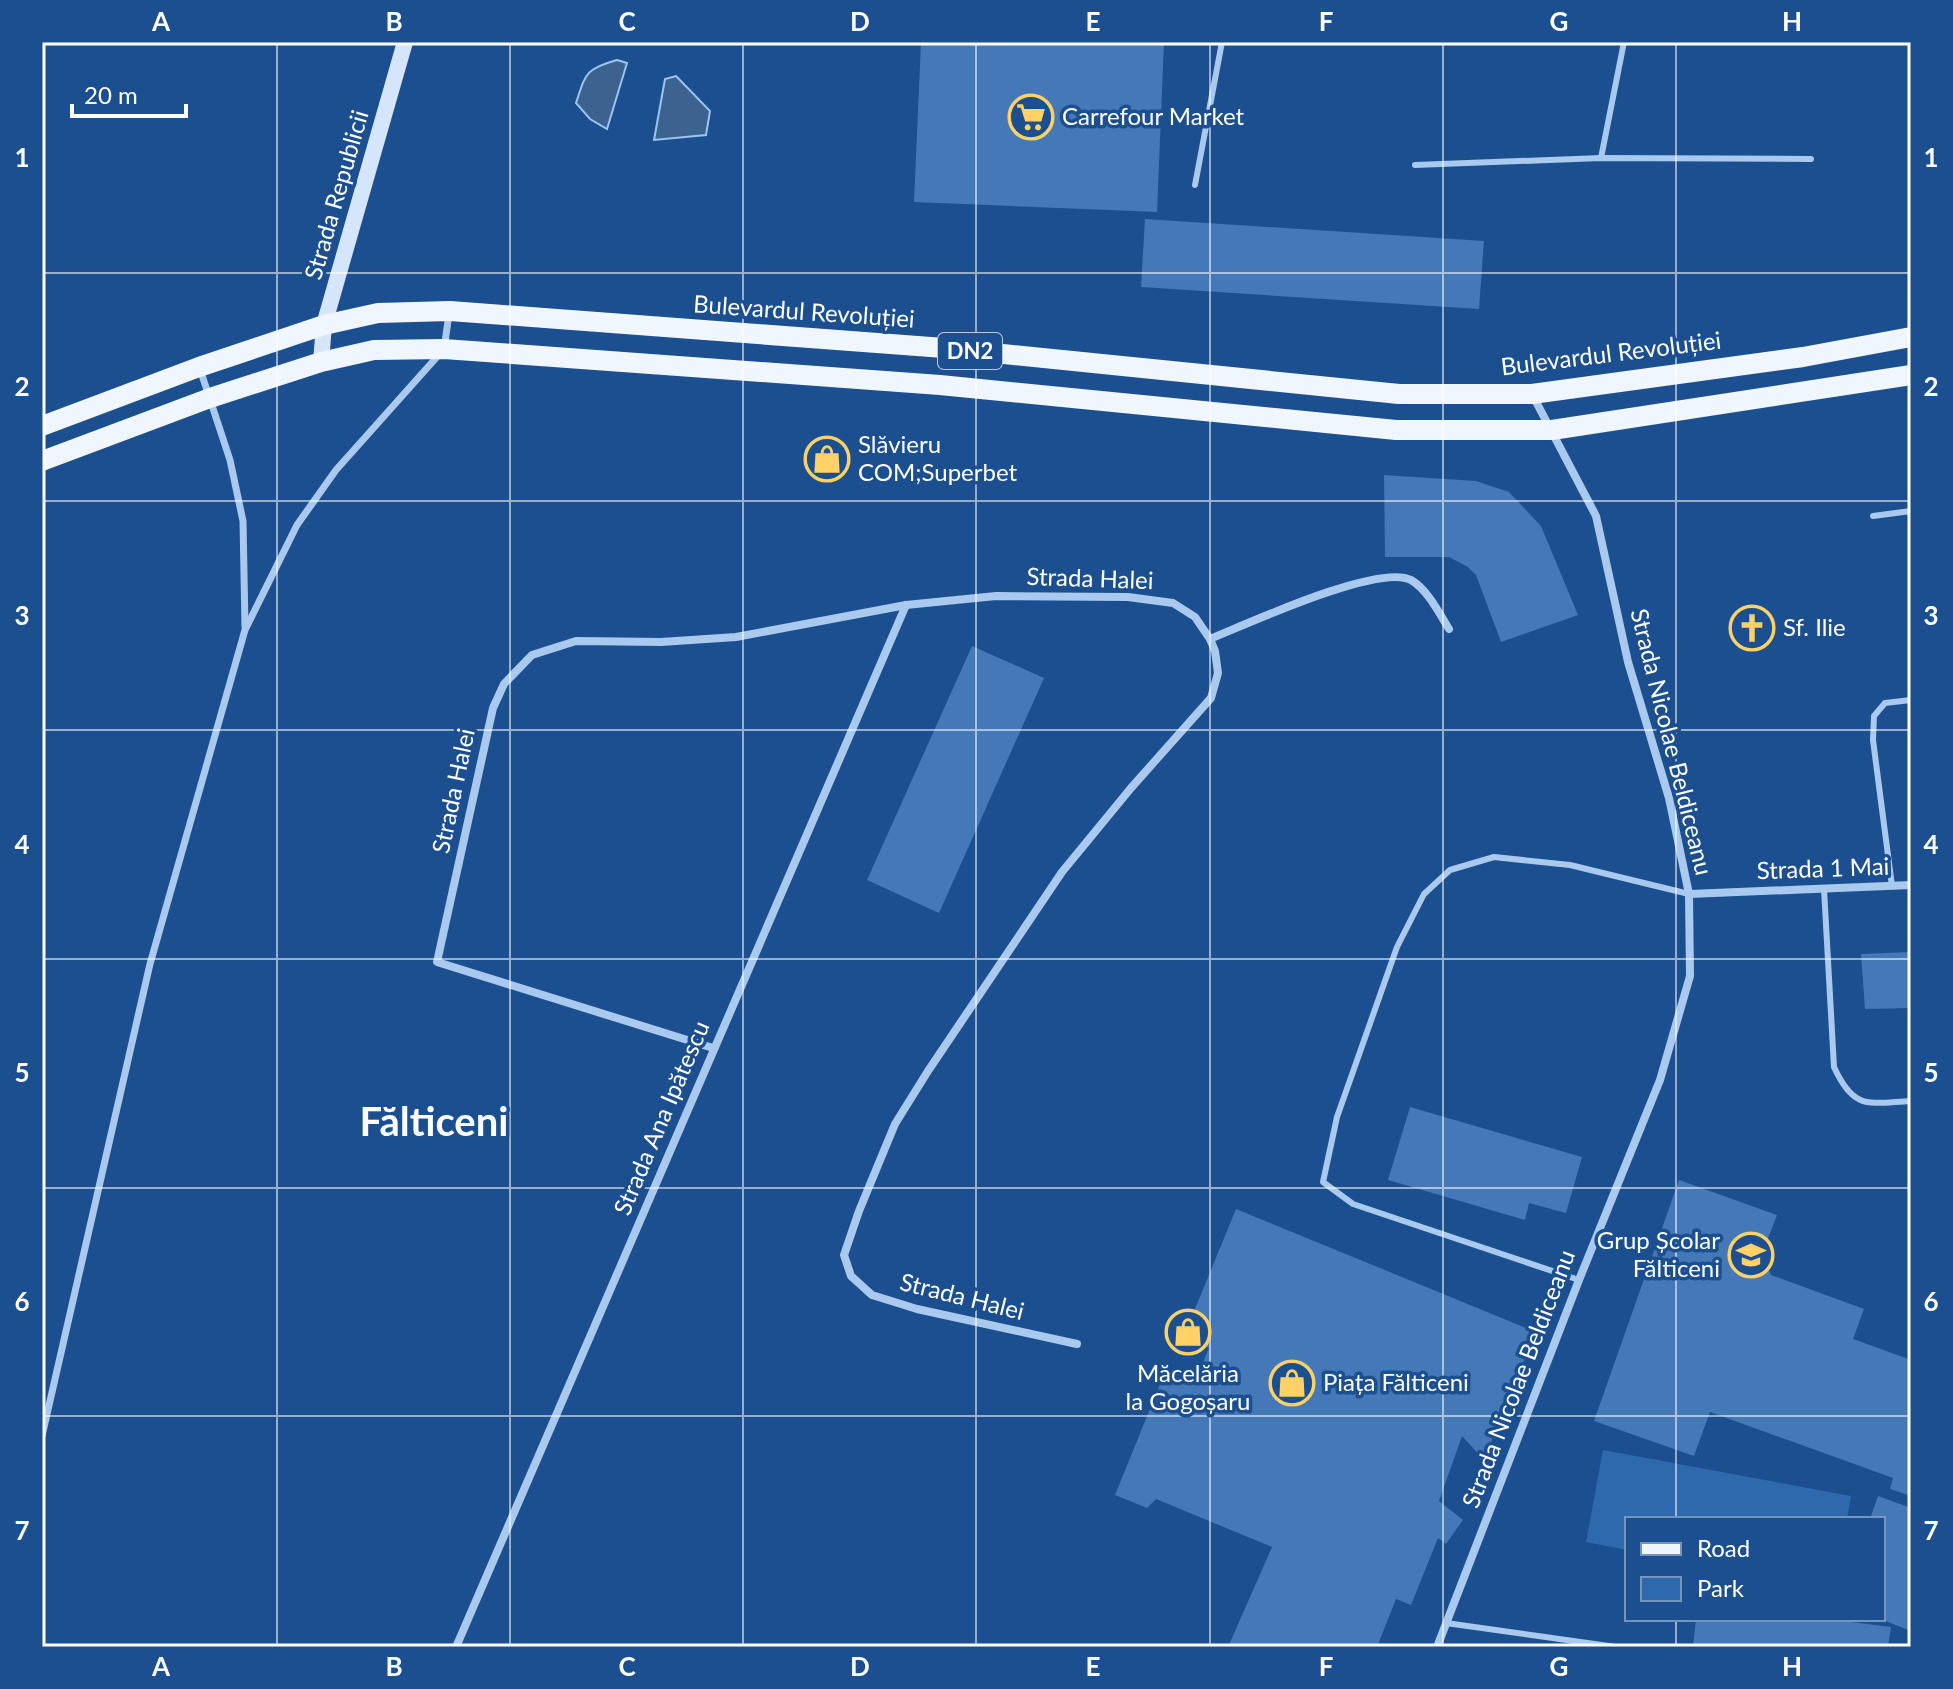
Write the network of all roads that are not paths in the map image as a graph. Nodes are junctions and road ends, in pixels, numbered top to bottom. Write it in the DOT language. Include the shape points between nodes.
graph roads {
  1 [pos="405,42"];
  2 [pos="1222,42"];
  3 [pos="1624,42"];
  4 [pos="1601,158"];
  5 [pos="1811,159"];
  6 [pos="1415,165"];
  7 [pos="1195,185"];
  8 [pos="450,311"];
  9 [pos="324,325"];
  10 [pos="1911,337"];
  11 [pos="444,349"];
  12 [pos="321,362"];
  13 [pos="199,367"];
  14 [pos="1911,375"];
  15 [pos="1532,394"];
  16 [pos="210,398"];
  17 [pos="42,426"];
  18 [pos="1552,430"];
  19 [pos="42,461"];
  20 [pos="1911,511"];
  21 [pos="1873,516"];
  22 [pos="906,605"];
  23 [pos="1449,629"];
  24 [pos="245,630"];
  25 [pos="1210,639"];
  26 [pos="1911,700"];
  27 [pos="1911,885"];
  28 [pos="1892,886"];
  29 [pos="1824,889"];
  30 [pos="1689,894"];
  31 [pos="713,1048"];
  32 [pos="1911,1101"];
  33 [pos="1579,1280"];
  34 [pos="1077,1344"];
  35 [pos="42,1436"];
  36 [pos="1446,1623"];
  37 [pos="456,1647"];
  38 [pos="1437,1647"];
  39 [pos="1616,1647"];
  1 -- 9 [label="main road, Strada Republicii"];
  2 -- 7 [label="lane"];
  3 -- 4 [label="lane"];
  4 -- 5 [label="lane"];
  4 -- 6 [label="lane"];
  8 -- 9 [label="main road, Bulevardul Revoluției / DN2" via="378,313"];
  8 -- 11 [label="street"];
  8 -- 15 [label="main road, Bulevardul Revoluției / DN2" via="944,348 1399,394"];
  9 -- 12 [label="main road, Strada Republicii"];
  9 -- 13 [label="main road, Bulevardul Revoluției / DN2"];
  10 -- 15 [label="main road, Bulevardul Revoluției / DN2"];
  11 -- 12 [label="main road, DN2" via="374,350"];
  11 -- 18 [label="main road, DN2" via="940,385 1396,430"];
  11 -- 24 [label="street" via="336,470 297,525"];
  12 -- 16 [label="main road, DN2"];
  13 -- 16 [label="street"];
  13 -- 17 [label="main road, Bulevardul Revoluției / DN2"];
  14 -- 18 [label="main road, DN2"];
  15 -- 18 [label="street, Strada Nicolae Beldiceanu"];
  16 -- 19 [label="main road, DN2"];
  16 -- 24 [label="street" via="243,521"];
  18 -- 30 [label="street, Strada Nicolae Beldiceanu" via="1596,516"];
  20 -- 21 [label="lane"];
  22 -- 25 [label="street, Strada Halei" via="996,596 1128,597 1173,603 1195,617"];
  22 -- 31 [label="street, Strada Ana Ipătescu"];
  22 -- 31 [label="street, Strada Halei" via="736,637 576,641 532,655 504,684 493,708 437,962"];
  23 -- 25 [label="street" via="1410,580 1386,576 1351,584"];
  24 -- 35 [label="street" via="150,964"];
  25 -- 34 [label="street, Strada Halei" via="1218,673 1211,698 1062,872 928,1071 895,1124 844,1255 851,1276 872,1295"];
  26 -- 28 [label="lane" via="1885,703 1874,716"];
  27 -- 28 [label="street, Strada 1 Mai"];
  28 -- 29 [label="street, Strada 1 Mai"];
  29 -- 30 [label="street, Strada 1 Mai"];
  29 -- 32 [label="lane" via="1834,1067 1844,1090 1865,1103"];
  30 -- 33 [label="street, Strada Nicolae Beldiceanu" via="1690,976 1660,1080"];
  30 -- 33 [label="lane" via="1570,865 1494,857 1450,870 1424,894 1397,947 1337,1117 1323,1182 1353,1204"];
  31 -- 37 [label="street, Strada Ana Ipătescu"];
  33 -- 36 [label="street, Strada Nicolae Beldiceanu"];
  36 -- 38 [label="street, Strada Nicolae Beldiceanu"];
  36 -- 39 [label="lane"];
}
